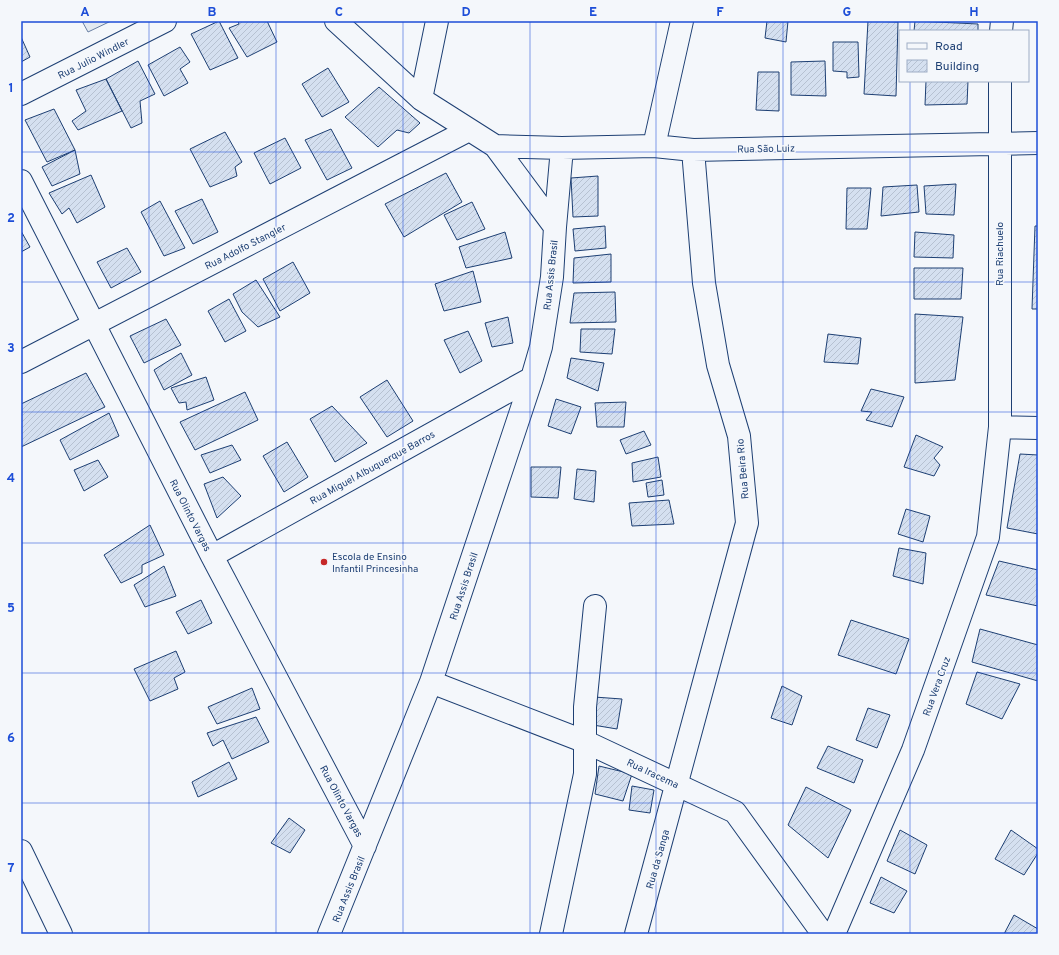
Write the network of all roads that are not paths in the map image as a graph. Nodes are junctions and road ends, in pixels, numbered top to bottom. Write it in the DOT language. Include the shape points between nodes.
graph roads {
  1 [pos="165,21"];
  2 [pos="336,21"];
  3 [pos="438,21"];
  4 [pos="682,21"];
  5 [pos="1000,82"];
  6 [pos="21,94"];
  7 [pos="421,99"];
  8 [pos="469,130"];
  9 [pos="999,142"];
  10 [pos="1038,143"];
  11 [pos="495,146"];
  12 [pos="654,146"];
  13 [pos="562,148"];
  14 [pos="693,150"];
  15 [pos="21,181"];
  16 [pos="555,227"];
  17 [pos="94,324"];
  18 [pos="21,362"];
  19 [pos="532,378"];
  20 [pos="1000,427"];
  21 [pos="1038,428"];
  22 [pos="212,556"];
  23 [pos="595,606"];
  24 [pos="431,682"];
  25 [pos="586,742"];
  26 [pos="677,785"];
  27 [pos="365,846"];
  28 [pos="21,851"];
  29 [pos="61,934"];
  30 [pos="329,934"];
  31 [pos="551,934"];
  32 [pos="636,934"];
  33 [pos="823,934"];
  34 [pos="834,934"];
  1 -- 6 [label="street, Rua Julio Windler"];
  2 -- 7 [label="street"];
  3 -- 7 [label="street"];
  4 -- 12 [label="street"];
  5 -- 9 [label="street, Rua Riachuelo"];
  7 -- 8 [label="street"];
  8 -- 11 [label="street"];
  8 -- 17 [label="street, Rua Adolfo Stangler"];
  9 -- 10 [label="street, Rua São Luiz"];
  9 -- 14 [label="street, Rua São Luiz"];
  9 -- 20 [label="street, Rua Riachuelo"];
  11 -- 13 [label="street, Rua São Luiz"];
  11 -- 16 [label="street, Rua Assis Brasil"];
  12 -- 13 [label="street, Rua São Luiz"];
  12 -- 14 [label="street, Rua São Luiz"];
  13 -- 16 [label="street, Rua Assis Brasil"];
  14 -- 26 [label="street, Rua Beira Rio" via="704,282 718,365 739,436 746,522"];
  15 -- 17 [label="street, Rua Olinto Vargas"];
  16 -- 19 [label="street, Rua Assis Brasil" via="552,278 541,348"];
  17 -- 18 [label="street, Rua Adolfo Stangler"];
  17 -- 22 [label="street, Rua Olinto Vargas"];
  19 -- 22 [label="street, Rua Miguel Albuquerque Barros"];
  19 -- 24 [label="street, Rua Assis Brasil"];
  20 -- 21 [label="street"];
  20 -- 34 [label="street, Rua Vera Cruz" via="988,537 913,750"];
  22 -- 27 [label="street, Rua Olinto Vargas"];
  23 -- 25 [label="street" via="585,707"];
  24 -- 25 [label="street, Rua Iracema"];
  24 -- 27 [label="street, Rua Assis Brasil"];
  25 -- 26 [label="street, Rua Iracema"];
  25 -- 31 [label="street" via="585,774"];
  26 -- 32 [label="street, Rua da Sanga"];
  26 -- 33 [label="street, Rua Iracema" via="735,812"];
  27 -- 30 [label="street, Rua Assis Brasil"];
  28 -- 29 [label="street"];
}
